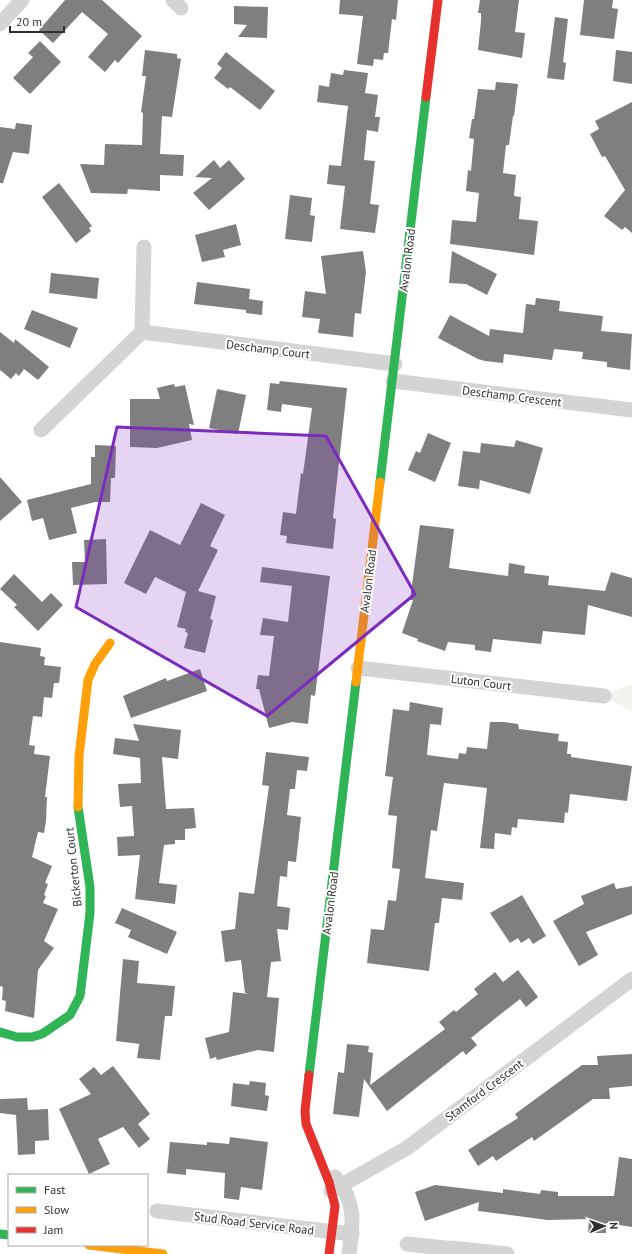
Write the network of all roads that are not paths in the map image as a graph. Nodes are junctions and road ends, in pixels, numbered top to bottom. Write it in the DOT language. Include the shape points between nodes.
graph roads {
  1 [pos="22,0"];
  2 [pos="438,0"];
  3 [pos="0,24"];
  4 [pos="144,247"];
  5 [pos="142,332"];
  6 [pos="395,364"];
  7 [pos="393,381"];
  8 [pos="632,410"];
  9 [pos="42,430"];
  10 [pos="110,642"];
  11 [pos="358,668"];
  12 [pos="604,696"];
  13 [pos="632,979"];
  14 [pos="0,1032"];
  15 [pos="320,1160"];
  16 [pos="336,1188"];
  17 [pos="157,1212"];
  18 [pos="332,1232"];
  19 [pos="352,1234"];
  20 [pos="408,1244"];
  21 [pos="98,1246"];
  22 [pos="451,1248"];
  23 [pos="163,1254"];
  24 [pos="329,1254"];
  25 [pos="349,1254"];
  26 [pos="432,1254"];
  27 [pos="506,1254"];
  1 -- 3 [label="street"];
  2 -- 6 [label="main road, Avalon Road"];
  4 -- 5 [label="street"];
  5 -- 6 [label="street, Deschamp Court"];
  5 -- 9 [label="street"];
  6 -- 7 [label="main road, Avalon Road"];
  7 -- 8 [label="street, Deschamp Crescent"];
  7 -- 11 [label="main road, Avalon Road"];
  10 -- 14 [label="main road, Bickerton Court" via="88,680 80,756 78,806 90,887 90,913 80,996 70,1016 42,1034 17,1037"];
  11 -- 12 [label="street, Luton Court"];
  11 -- 15 [label="main road, Avalon Road" via="305,1111 305,1128"];
  13 -- 16 [label="street, Stamford Crescent" via="407,1148"];
  15 -- 16 [label="street, Avalon Road"];
  16 -- 18 [label="main road"];
  16 -- 19 [label="street, Avalon Road" via="348,1196 353,1214"];
  17 -- 18 [label="street, Stud Road Service Road"];
  18 -- 19 [label="street, Stud Road Service Road"];
  18 -- 24 [label="main road"];
  19 -- 25 [label="street, Avalon Road"];
  20 -- 22 [label="street"];
  21 -- 23 [label="main road"];
  22 -- 26 [label="street"];
  22 -- 27 [label="street"];
}
